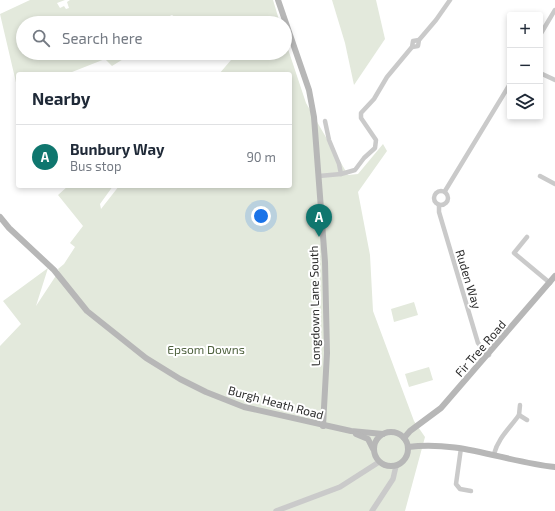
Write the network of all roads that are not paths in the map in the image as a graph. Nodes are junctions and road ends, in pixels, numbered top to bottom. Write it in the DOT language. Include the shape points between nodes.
graph roads {
  1 [pos="278,0"];
  2 [pos="450,0"];
  3 [pos="555,10"];
  4 [pos="284,16"];
  5 [pos="543,30"];
  6 [pos="292,41"];
  7 [pos="543,74"];
  8 [pos="555,80"];
  9 [pos="507,89"];
  10 [pos="325,121"];
  11 [pos="341,174"];
  12 [pos="319,176"];
  13 [pos="540,176"];
  14 [pos="555,184"];
  15 [pos="445,191"];
  16 [pos="439,205"];
  17 [pos="0,217"];
  18 [pos="527,237"];
  19 [pos="555,276"];
  20 [pos="550,283"];
  21 [pos="489,355"];
  22 [pos="520,405"];
  23 [pos="519,415"];
  24 [pos="527,420"];
  25 [pos="323,426"];
  26 [pos="416,426"];
  27 [pos="351,431"];
  28 [pos="394,432"];
  29 [pos="383,434"];
  30 [pos="404,438"];
  31 [pos="408,447"];
  32 [pos="461,448"];
  33 [pos="373,449"];
  34 [pos="494,454"];
  35 [pos="379,462"];
  36 [pos="396,466"];
  37 [pos="555,467"];
  38 [pos="471,491"];
  39 [pos="276,511"];
  40 [pos="372,511"];
  1 -- 4 [label="main road, Longdown Lane South"];
  2 -- 11 [label="street" via="419,40 413,41 412,47 361,113 361,118 376,140 375,148 355,170"];
  3 -- 5 [label="street"];
  6 -- 12 [label="main road, Longdown Lane South" via="309,90"];
  7 -- 8 [label="street"];
  9 -- 15 [label="street, Ruden Way"];
  10 -- 11 [label="street"];
  11 -- 12 [label="street"];
  12 -- 25 [label="main road, Longdown Lane South" via="325,262 327,353"];
  13 -- 14 [label="street"];
  15 -- 16 [label="street, Ruden Way" via="448,200"];
  15 -- 16 [label="street, Ruden Way" via="439,190 434,194 433,199"];
  16 -- 21 [label="street, Ruden Way" via="478,343"];
  17 -- 25 [label="main road, Burgh Heath Road" via="51,266 87,311 159,367 234,404"];
  18 -- 20 [label="street" via="514,253"];
  19 -- 20 [label="main road, Fir Tree Road"];
  20 -- 21 [label="main road, Fir Tree Road"];
  21 -- 26 [label="main road, Fir Tree Road" via="442,408"];
  22 -- 23 [label="street"];
  23 -- 24 [label="street"];
  23 -- 34 [label="street" via="499,441"];
  25 -- 27 [label="main road, Burgh Heath Road"];
  26 -- 28 [label="main road, Fir Tree Road"];
  26 -- 30 [label="main road, Fir Tree Road"];
  27 -- 29 [label="main road, Burgh Heath Road"];
  27 -- 33 [label="main road, Burgh Heath Road" via="364,436"];
  28 -- 29 [label="main road"];
  28 -- 30 [label="main road"];
  29 -- 33 [label="main road" via="377,439"];
  30 -- 31 [label="main road"];
  31 -- 32 [label="main road" via="433,445"];
  31 -- 36 [label="main road" via="403,461"];
  32 -- 34 [label="main road"];
  32 -- 38 [label="street" via="456,484 460,489"];
  33 -- 35 [label="main road"];
  34 -- 37 [label="main road"];
  35 -- 36 [label="main road"];
  35 -- 39 [label="street" via="340,487"];
  36 -- 40 [label="street" via="393,479"];
}
